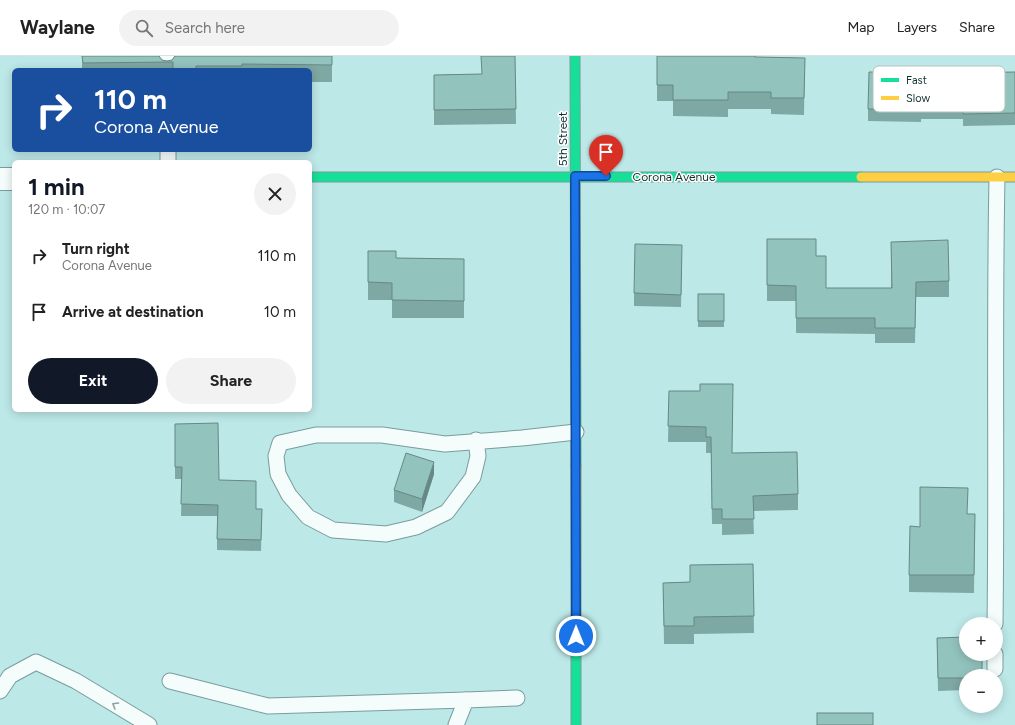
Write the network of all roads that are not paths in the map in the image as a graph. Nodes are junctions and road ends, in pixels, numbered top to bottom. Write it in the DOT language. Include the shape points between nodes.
graph roads {
  1 [pos="167,56"];
  2 [pos="575,56"];
  3 [pos="167,68"];
  4 [pos="575,176"];
  5 [pos="997,177"];
  6 [pos="1015,177"];
  7 [pos="312,178"];
  8 [pos="0,179"];
  9 [pos="12,179"];
  10 [pos="576,432"];
  11 [pos="476,440"];
  12 [pos="995,617"];
  13 [pos="170,681"];
  14 [pos="0,691"];
  15 [pos="517,698"];
  16 [pos="466,700"];
  17 [pos="148,725"];
  18 [pos="456,725"];
  19 [pos="576,725"];
  1 -- 3 [label="lane"];
  2 -- 4 [label="street, 5th Street"];
  4 -- 5 [label="street, Corona Avenue"];
  4 -- 7 [label="street, Corona Avenue"];
  4 -- 10 [label="street, 5th Street"];
  5 -- 6 [label="street, Corona Avenue"];
  5 -- 12 [label="lane"];
  8 -- 9 [label="street"];
  10 -- 11 [label="lane"];
  10 -- 19 [label="street, 5th Street"];
  11 -- 11 [label="lane" via="445,444 382,435 316,435 280,443 276,456 278,474 289,494 308,517 333,530 386,534 416,527 447,512 473,477 478,456"];
  13 -- 16 [label="lane" via="268,706"];
  17 -- 14 [label="lane, one-way" via="76,681 36,662 10,676"];
  15 -- 16 [label="lane"];
  16 -- 18 [label="lane"];
}
